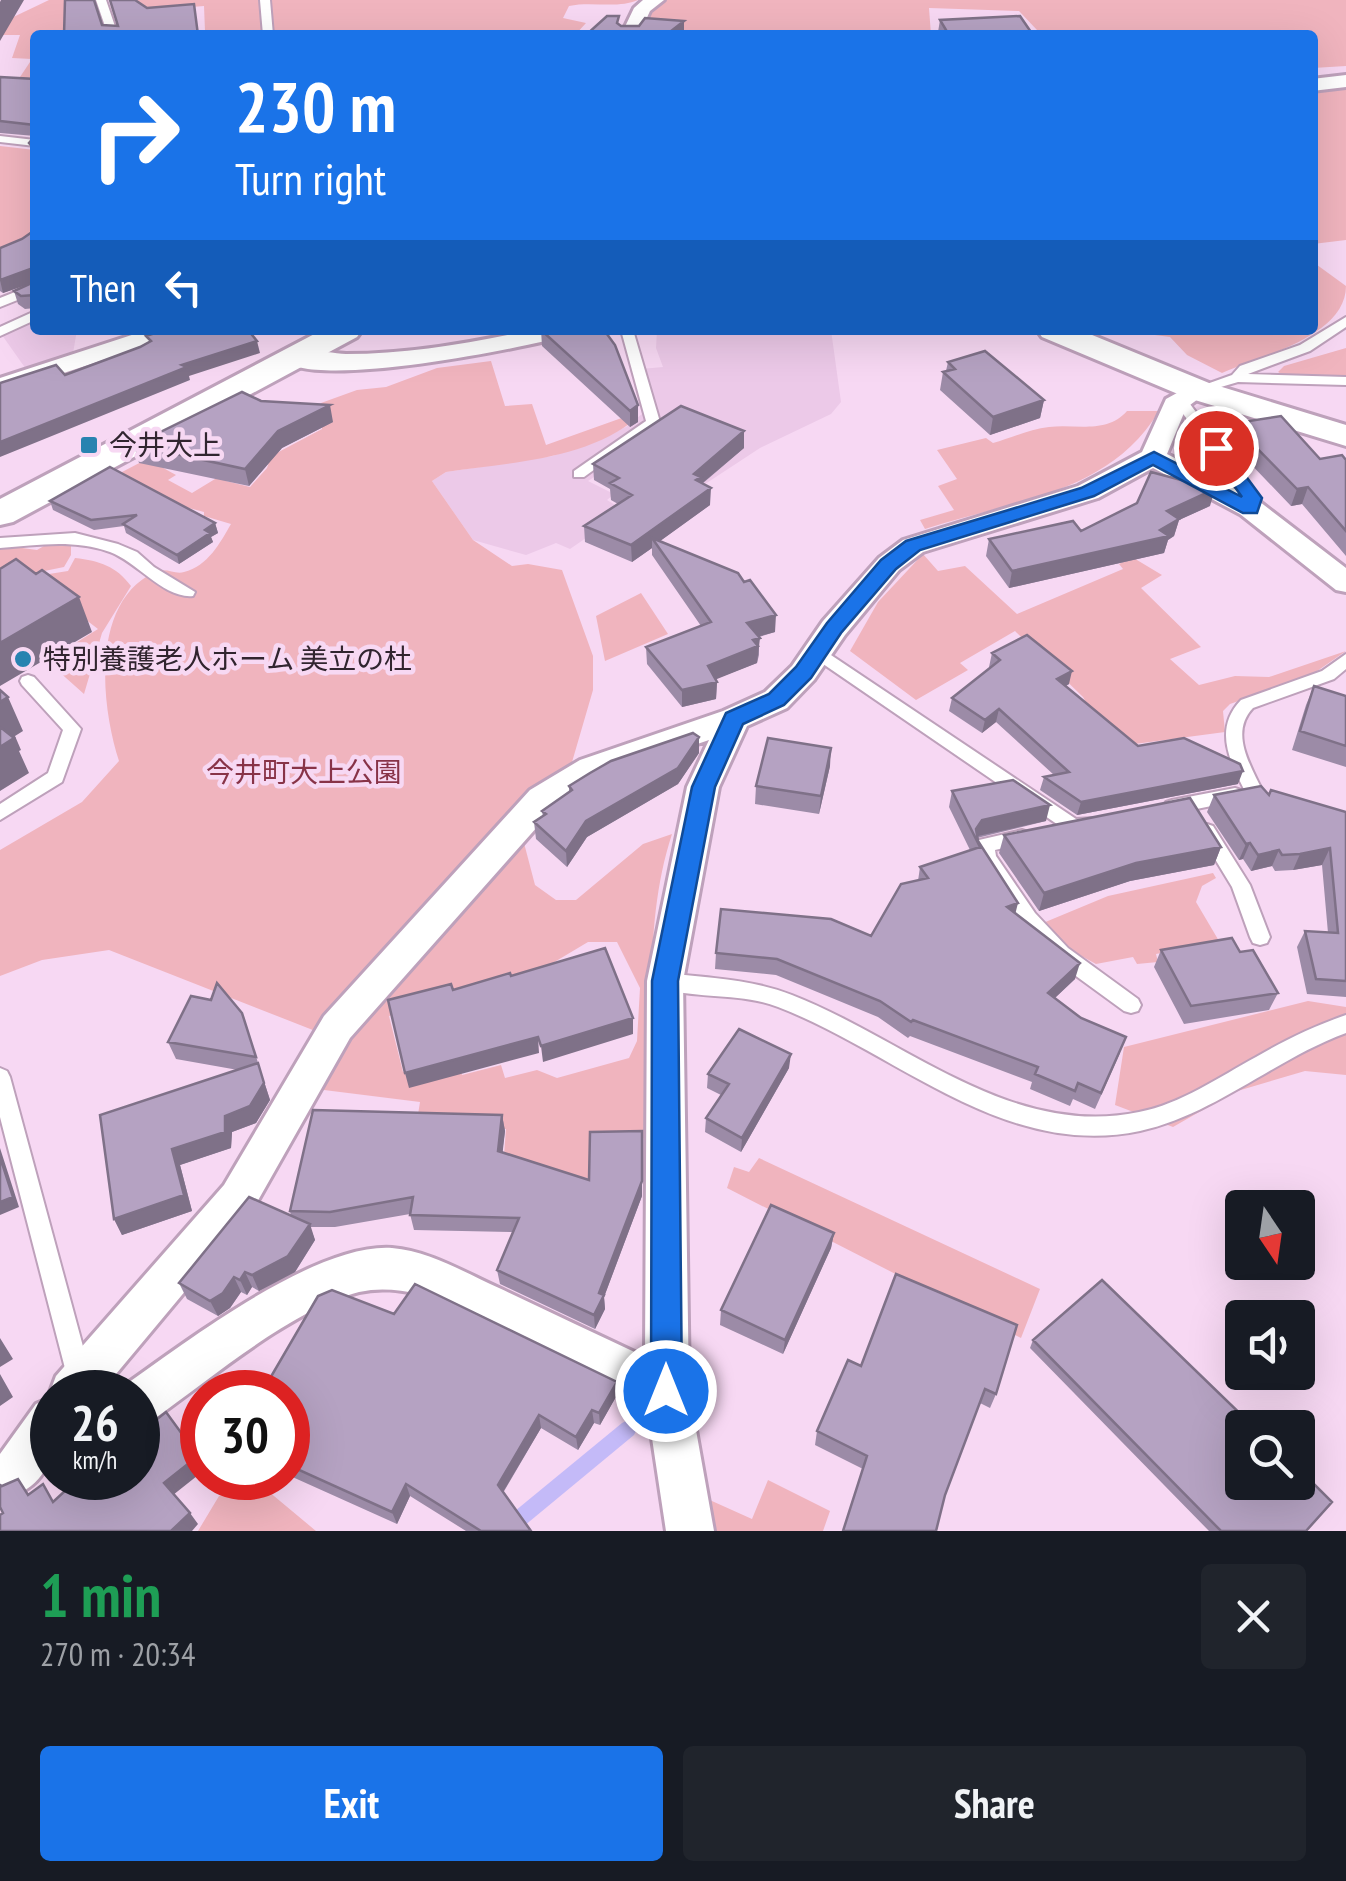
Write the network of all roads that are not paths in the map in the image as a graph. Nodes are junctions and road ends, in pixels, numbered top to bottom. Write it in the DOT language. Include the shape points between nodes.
graph roads {
  1 [pos="102,0"];
  2 [pos="265,0"];
  3 [pos="655,0"];
  4 [pos="111,30"];
  5 [pos="268,30"];
  6 [pos="632,30"];
  7 [pos="1346,81"];
  8 [pos="1318,84"];
  9 [pos="0,139"];
  10 [pos="30,142"];
  11 [pos="30,290"];
  12 [pos="0,302"];
  13 [pos="30,317"];
  14 [pos="1346,321"];
  15 [pos="0,332"];
  16 [pos="336,335"];
  17 [pos="537,335"];
  18 [pos="629,335"];
  19 [pos="1063,335"];
  20 [pos="122,337"];
  21 [pos="290,358"];
  22 [pos="1237,378"];
  23 [pos="1346,381"];
  24 [pos="0,386"];
  25 [pos="1188,395"];
  26 [pos="1346,436"];
  27 [pos="1154,458"];
  28 [pos="579,474"];
  29 [pos="1250,508"];
  30 [pos="0,514"];
  31 [pos="0,544"];
  32 [pos="1346,583"];
  33 [pos="187,592"];
  34 [pos="816,651"];
  35 [pos="1346,660"];
  36 [pos="28,680"];
  37 [pos="734,719"];
  38 [pos="1189,804"];
  39 [pos="1150,811"];
  40 [pos="0,813"];
  41 [pos="1112,818"];
  42 [pos="1072,826"];
  43 [pos="1260,938"];
  44 [pos="665,981"];
  45 [pos="1132,1005"];
  46 [pos="1346,1024"];
  47 [pos="0,1077"];
  48 [pos="72,1370"];
  49 [pos="91,1370"];
  50 [pos="160,1388"];
  51 [pos="666,1391"];
  52 [pos="690,1531"];
  1 -- 4 [label="lane"];
  2 -- 5 [label="lane"];
  3 -- 6 [label="street"];
  7 -- 8 [label="street"];
  9 -- 10 [label="lane"];
  11 -- 12 [label="lane"];
  13 -- 15 [label="lane"];
  14 -- 22 [label="lane" via="1322,340 1244,369"];
  16 -- 21 [label="street"];
  17 -- 21 [label="street" via="363,364"];
  18 -- 28 [label="lane" via="653,422"];
  19 -- 25 [label="street"];
  20 -- 24 [label="street"];
  21 -- 30 [label="street"];
  22 -- 23 [label="lane"];
  22 -- 25 [label="lane"];
  25 -- 26 [label="street"];
  25 -- 27 [label="street"];
  25 -- 29 [label="lane" via="1252,498"];
  27 -- 29 [label="street"];
  27 -- 34 [label="street" via="1088,492 913,546 888,564"];
  29 -- 32 [label="street"];
  31 -- 33 [label="lane" via="75,538 113,547"];
  34 -- 37 [label="street" via="776,700"];
  34 -- 42 [label="lane"];
  35 -- 38 [label="lane" via="1236,712 1234,745 1264,795"];
  36 -- 40 [label="lane" via="72,729 56,778"];
  37 -- 44 [label="street" via="704,787"];
  37 -- 49 [label="street" via="592,768 542,799 336,1026 238,1198"];
  38 -- 39 [label="lane"];
  38 -- 43 [label="lane" via="1241,884"];
  41 -- 42 [label="lane"];
  42 -- 45 [label="lane" via="984,845 987,857 1060,954"];
  44 -- 46 [label="lane" via="784,1001 985,1103 1043,1122 1108,1127 1174,1108 1283,1049"];
  44 -- 51 [label="street"];
  47 -- 48 [label="lane"];
  50 -- 51 [label="street" via="329,1282 385,1268 424,1275"];
  51 -- 52 [label="street"];
}
